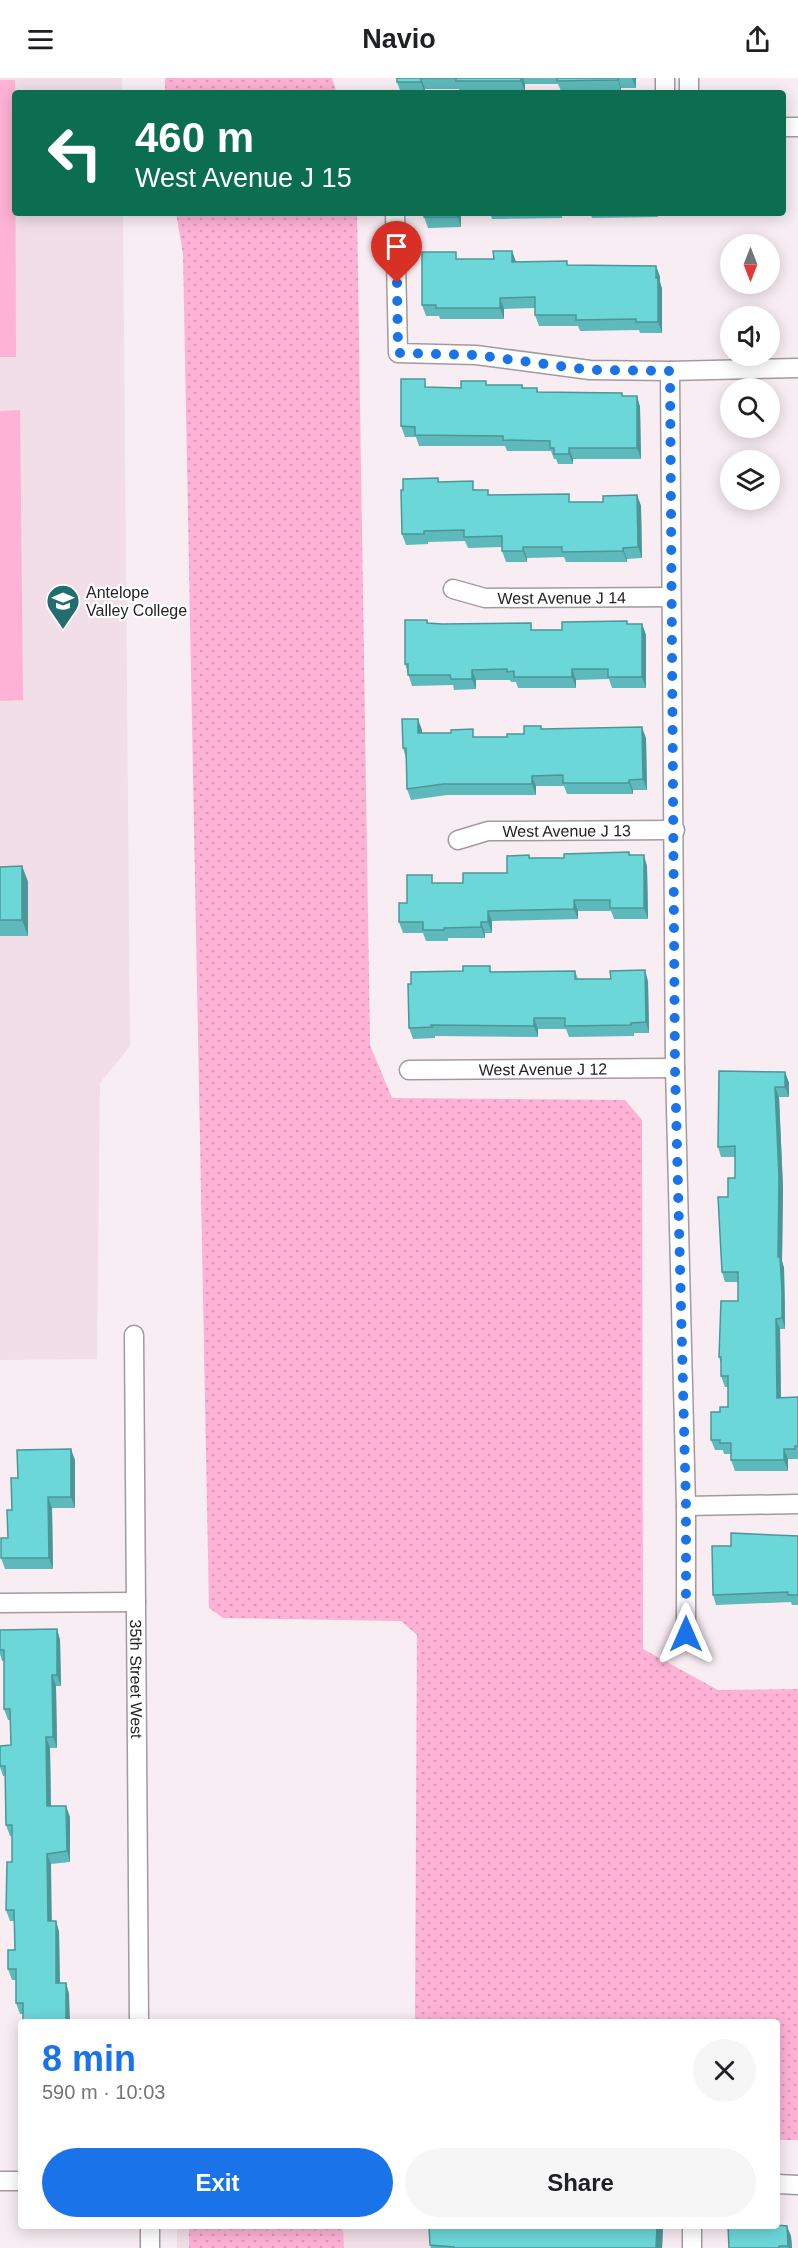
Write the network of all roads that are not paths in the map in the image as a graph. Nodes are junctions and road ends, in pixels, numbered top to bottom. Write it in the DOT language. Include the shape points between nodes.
graph roads {
  1 [pos="395,216"];
  2 [pos="798,368"];
  3 [pos="670,371"];
  4 [pos="453,589"];
  5 [pos="671,597"];
  6 [pos="675,830"];
  7 [pos="458,840"];
  8 [pos="675,1068"];
  9 [pos="409,1070"];
  10 [pos="134,1335"];
  11 [pos="798,1504"];
  12 [pos="686,1506"];
  13 [pos="136,1602"];
  14 [pos="0,1603"];
  15 [pos="686,1634"];
  16 [pos="139,2019"];
  17 [pos="0,2181"];
  18 [pos="18,2181"];
  19 [pos="780,2184"];
  20 [pos="798,2184"];
  21 [pos="150,2229"];
  22 [pos="692,2229"];
  23 [pos="150,2248"];
  24 [pos="692,2248"];
  1 -- 3 [label="street" via="398,353 476,355 590,370"];
  2 -- 3 [label="street"];
  3 -- 5 [label="street"];
  4 -- 5 [label="street, West Avenue J 14" via="485,598"];
  5 -- 6 [label="street"];
  6 -- 7 [label="street, West Avenue J 13" via="488,831"];
  6 -- 8 [label="street"];
  8 -- 9 [label="street, West Avenue J 12"];
  8 -- 12 [label="street"];
  10 -- 13 [label="street, 35th Street West"];
  11 -- 12 [label="street"];
  12 -- 15 [label="street"];
  13 -- 14 [label="street"];
  13 -- 16 [label="street, 35th Street West"];
  17 -- 18 [label="street"];
  19 -- 20 [label="street"];
  21 -- 23 [label="street"];
  22 -- 24 [label="street"];
}
